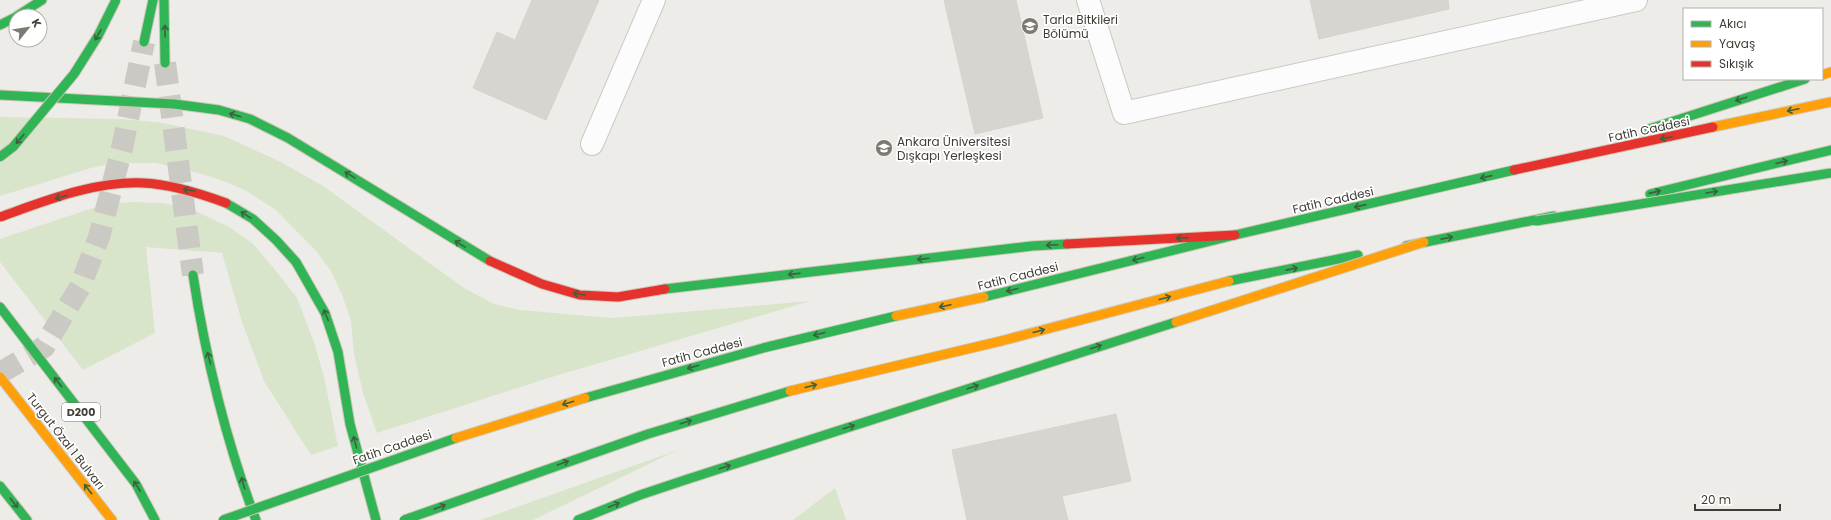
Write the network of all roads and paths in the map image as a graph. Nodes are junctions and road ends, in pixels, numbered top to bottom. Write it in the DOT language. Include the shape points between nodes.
graph roads {
  1 [pos="42,0"];
  2 [pos="116,0"];
  3 [pos="153,0"];
  4 [pos="164,0"];
  5 [pos="654,0"];
  6 [pos="1088,0"];
  7 [pos="1636,0"];
  8 [pos="30,8"];
  9 [pos="144,42"];
  10 [pos="165,63"];
  11 [pos="1802,80"];
  12 [pos="0,95"];
  13 [pos="1831,102"];
  14 [pos="1638,132"];
  15 [pos="1622,137"];
  16 [pos="592,144"];
  17 [pos="1831,150"];
  18 [pos="0,158"];
  19 [pos="1524,168"];
  20 [pos="1831,173"];
  21 [pos="0,216"];
  22 [pos="1536,221"];
  23 [pos="1235,235"];
  24 [pos="1424,242"];
  25 [pos="193,275"];
  26 [pos="0,307"];
  27 [pos="0,377"];
  28 [pos="0,486"];
  29 [pos="27,520"];
  30 [pos="112,520"];
  31 [pos="155,520"];
  32 [pos="223,520"];
  33 [pos="256,520"];
  34 [pos="376,520"];
  35 [pos="404,520"];
  36 [pos="578,520"];
  1 -- 8 [label="main road"];
  2 -- 18 [label="main road, one-way, bridge" via="98,36 74,74 13,147"];
  3 -- 9 [label="main road"];
  10 -- 4 [label="main road, one-way"];
  5 -- 16 [label="street"];
  6 -- 7 [label="street" via="1124,113"];
  11 -- 14 [label="main road, one-way"];
  23 -- 12 [label="main road, one-way" via="1032,246 618,296 580,295 542,284 493,263 288,138 250,119 219,110 174,104"];
  13 -- 19 [label="main road, Fatih Caddesi, one-way"];
  15 -- 19 [label="main road"];
  22 -- 17 [label="main road, one-way, bridge"];
  19 -- 23 [label="main road, Fatih Caddesi, one-way"];
  22 -- 20 [label="main road, one-way, bridge"];
  34 -- 21 [label="main road, one-way, bridge" via="350,424 338,352 325,313 296,262 253,219 226,203 197,191 141,183 87,191"];
  24 -- 22 [label="main road, one-way"];
  23 -- 32 [label="main road, Fatih Caddesi, one-way, bridge" via="991,296 733,355 420,449"];
  35 -- 24 [label="main road, one-way, bridge" via="601,450 732,408 895,364 1002,341 1231,281"];
  36 -- 24 [label="main road, one-way, bridge" via="688,479"];
  33 -- 25 [label="main road, one-way" via="221,407 197,311"];
  31 -- 26 [label="main road, D200, one-way" via="136,484"];
  30 -- 27 [label="main road, Turgut Özal 1 Bulvarı, one-way"];
  28 -- 29 [label="main road, one-way"];
}
